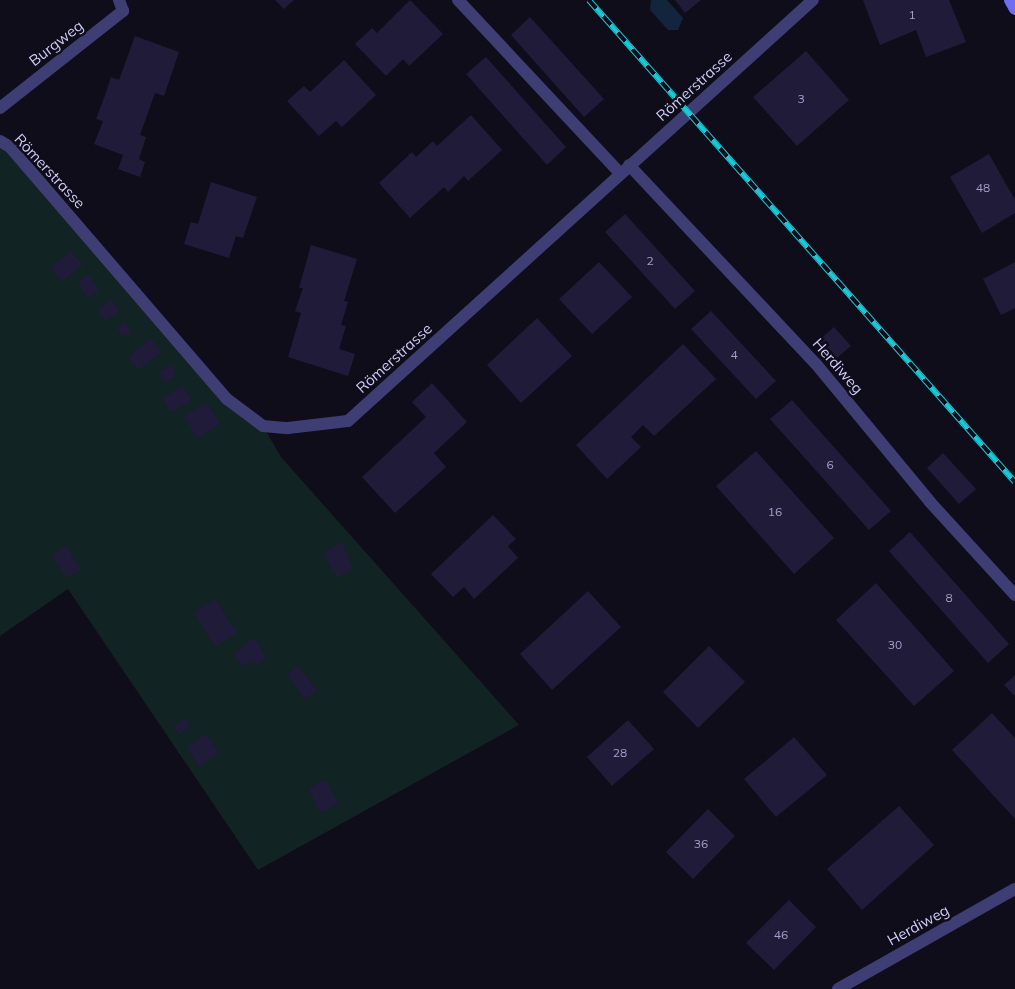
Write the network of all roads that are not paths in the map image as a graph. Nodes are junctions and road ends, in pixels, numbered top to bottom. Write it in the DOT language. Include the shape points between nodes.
graph roads {
  1 [pos="119,0"];
  2 [pos="458,0"];
  3 [pos="813,0"];
  4 [pos="1010,0"];
  5 [pos="1015,9"];
  6 [pos="0,108"];
  7 [pos="0,141"];
  8 [pos="624,168"];
  9 [pos="1015,595"];
  10 [pos="1015,889"];
  11 [pos="838,989"];
  1 -- 6 [label="street, Burgweg" via="123,11"];
  2 -- 8 [label="street, Herdiweg"];
  3 -- 8 [label="street, Römerstrasse"];
  4 -- 5 [label="main road"];
  7 -- 8 [label="street, Römerstrasse" via="10,147 227,399 263,426 288,428 348,421"];
  8 -- 9 [label="street, Herdiweg" via="816,364 930,502"];
  10 -- 11 [label="street, Herdiweg"];
}
